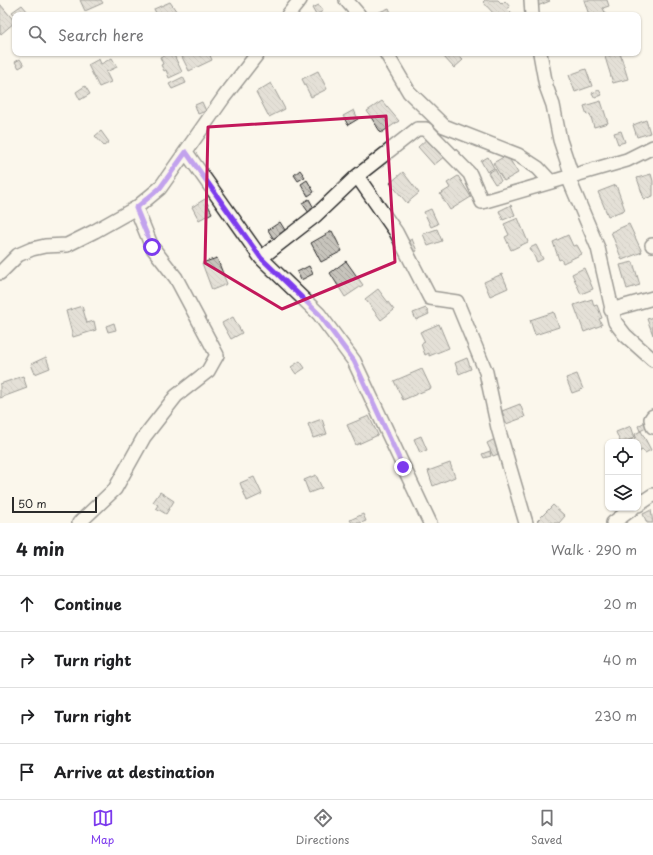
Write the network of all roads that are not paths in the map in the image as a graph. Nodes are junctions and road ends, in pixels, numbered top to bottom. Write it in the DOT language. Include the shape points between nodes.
graph roads {
  1 [pos="300,0"];
  2 [pos="346,0"];
  3 [pos="531,0"];
  4 [pos="290,12"];
  5 [pos="357,12"];
  6 [pos="532,12"];
  7 [pos="256,56"];
  8 [pos="388,56"];
  9 [pos="541,56"];
  10 [pos="653,147"];
  11 [pos="186,152"];
  12 [pos="357,176"];
  13 [pos="570,177"];
  14 [pos="551,182"];
  15 [pos="136,208"];
  16 [pos="261,258"];
  17 [pos="0,273"];
  18 [pos="653,298"];
  19 [pos="611,310"];
  20 [pos="653,360"];
  21 [pos="653,416"];
  22 [pos="653,427"];
  23 [pos="653,495"];
  24 [pos="641,503"];
  25 [pos="629,511"];
  26 [pos="79,523"];
  27 [pos="430,523"];
  28 [pos="526,523"];
  29 [pos="613,523"];
  1 -- 4 [label="street"];
  2 -- 5 [label="street"];
  3 -- 6 [label="street"];
  7 -- 11 [label="street"];
  8 -- 14 [label="street" via="409,92 444,126 518,155 538,168"];
  9 -- 13 [label="street"];
  10 -- 13 [label="street" via="627,160"];
  11 -- 15 [label="street" via="160,188"];
  11 -- 16 [label="street"];
  12 -- 14 [label="street" via="417,129 423,128 470,174 482,202"];
  12 -- 16 [label="street" via="315,216"];
  12 -- 28 [label="street" via="396,232 430,298 458,302 486,372 498,428"];
  13 -- 14 [label="street"];
  13 -- 19 [label="street" via="598,248"];
  15 -- 17 [label="street" via="67,245 45,246 18,255"];
  15 -- 26 [label="street" via="152,247 176,278 217,355 208,371 176,396 144,437 115,489"];
  16 -- 27 [label="street" via="319,314 354,361"];
  18 -- 19 [label="street"];
  19 -- 20 [label="street" via="615,322 625,335"];
  21 -- 22 [label="street"];
  23 -- 24 [label="street"];
  25 -- 29 [label="street"];
}
